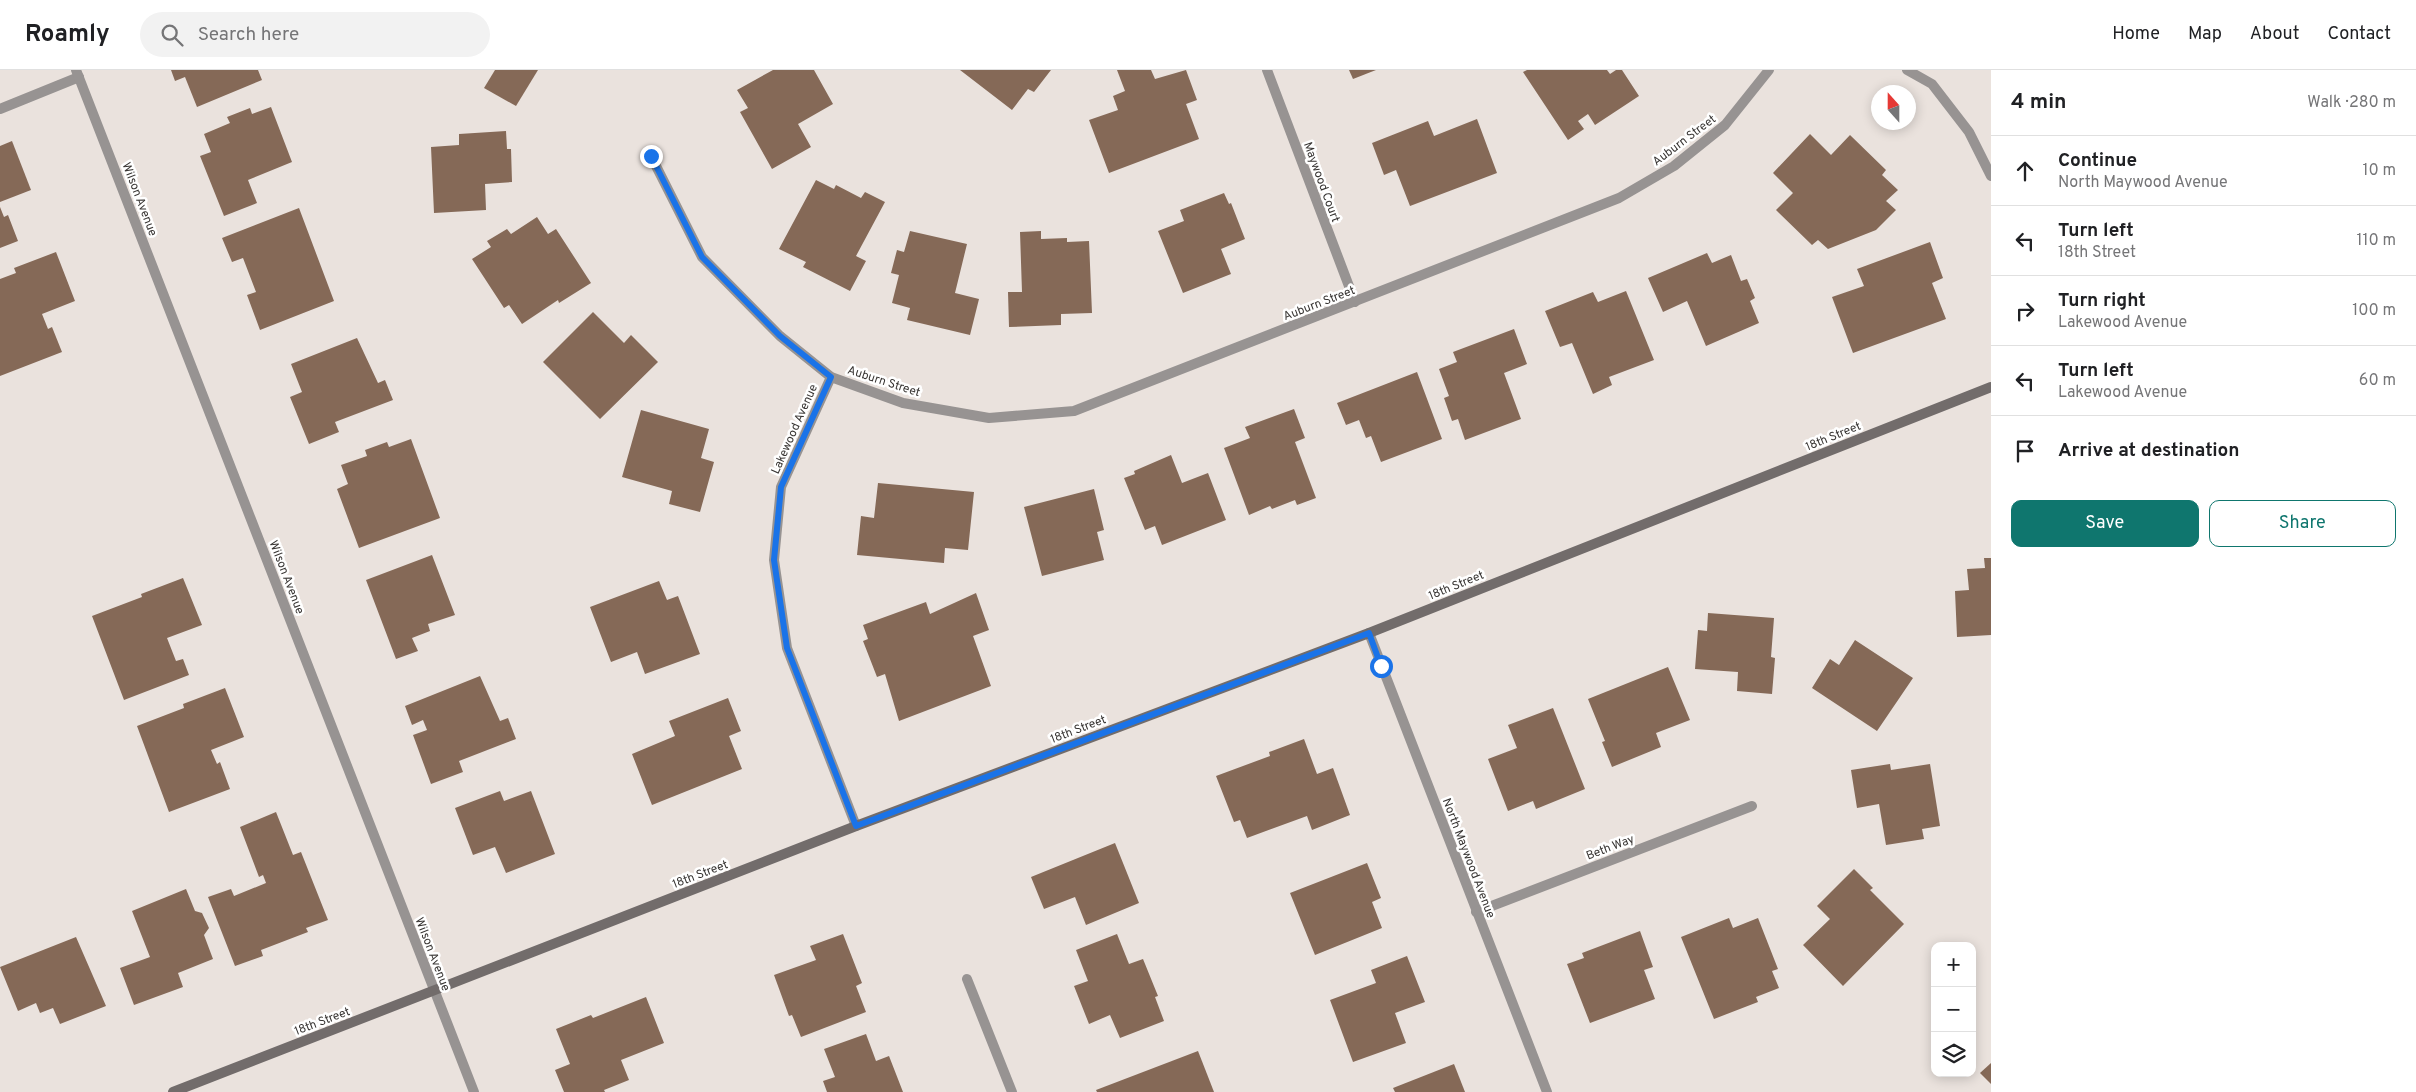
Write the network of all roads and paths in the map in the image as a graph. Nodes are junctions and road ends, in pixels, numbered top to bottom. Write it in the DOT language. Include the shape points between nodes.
graph roads {
  1 [pos="1267,70"];
  2 [pos="1769,70"];
  3 [pos="1907,70"];
  4 [pos="78,74"];
  5 [pos="0,108"];
  6 [pos="651,156"];
  7 [pos="1991,176"];
  8 [pos="1354,302"];
  9 [pos="831,377"];
  10 [pos="1991,387"];
  11 [pos="1369,633"];
  12 [pos="1752,806"];
  13 [pos="856,826"];
  14 [pos="1476,912"];
  15 [pos="968,979"];
  16 [pos="434,991"];
  17 [pos="173,1092"];
  18 [pos="474,1092"];
  19 [pos="1012,1092"];
  20 [pos="1547,1092"];
  1 -- 8 [label="street, Maywood Court"];
  2 -- 8 [label="street, Auburn Street" via="1725,125 1674,166 1619,198"];
  3 -- 7 [label="street" via="1932,84 1969,132"];
  4 -- 5 [label="street"];
  4 -- 16 [label="street, Wilson Avenue"];
  6 -- 9 [label="street, Lakewood Avenue" via="702,257 780,336"];
  8 -- 9 [label="street, Auburn Street" via="1074,411 989,418 903,403"];
  9 -- 13 [label="street, Lakewood Avenue" via="781,487 774,560 787,648"];
  10 -- 11 [label="main road, 18th Street"];
  11 -- 13 [label="main road, 18th Street"];
  11 -- 14 [label="street, North Maywood Avenue"];
  12 -- 14 [label="street, Beth Way"];
  13 -- 16 [label="main road, 18th Street"];
  14 -- 20 [label="street, North Maywood Avenue"];
  15 -- 19 [label="street"];
  16 -- 17 [label="main road, 18th Street"];
  16 -- 18 [label="street, Wilson Avenue"];
}
